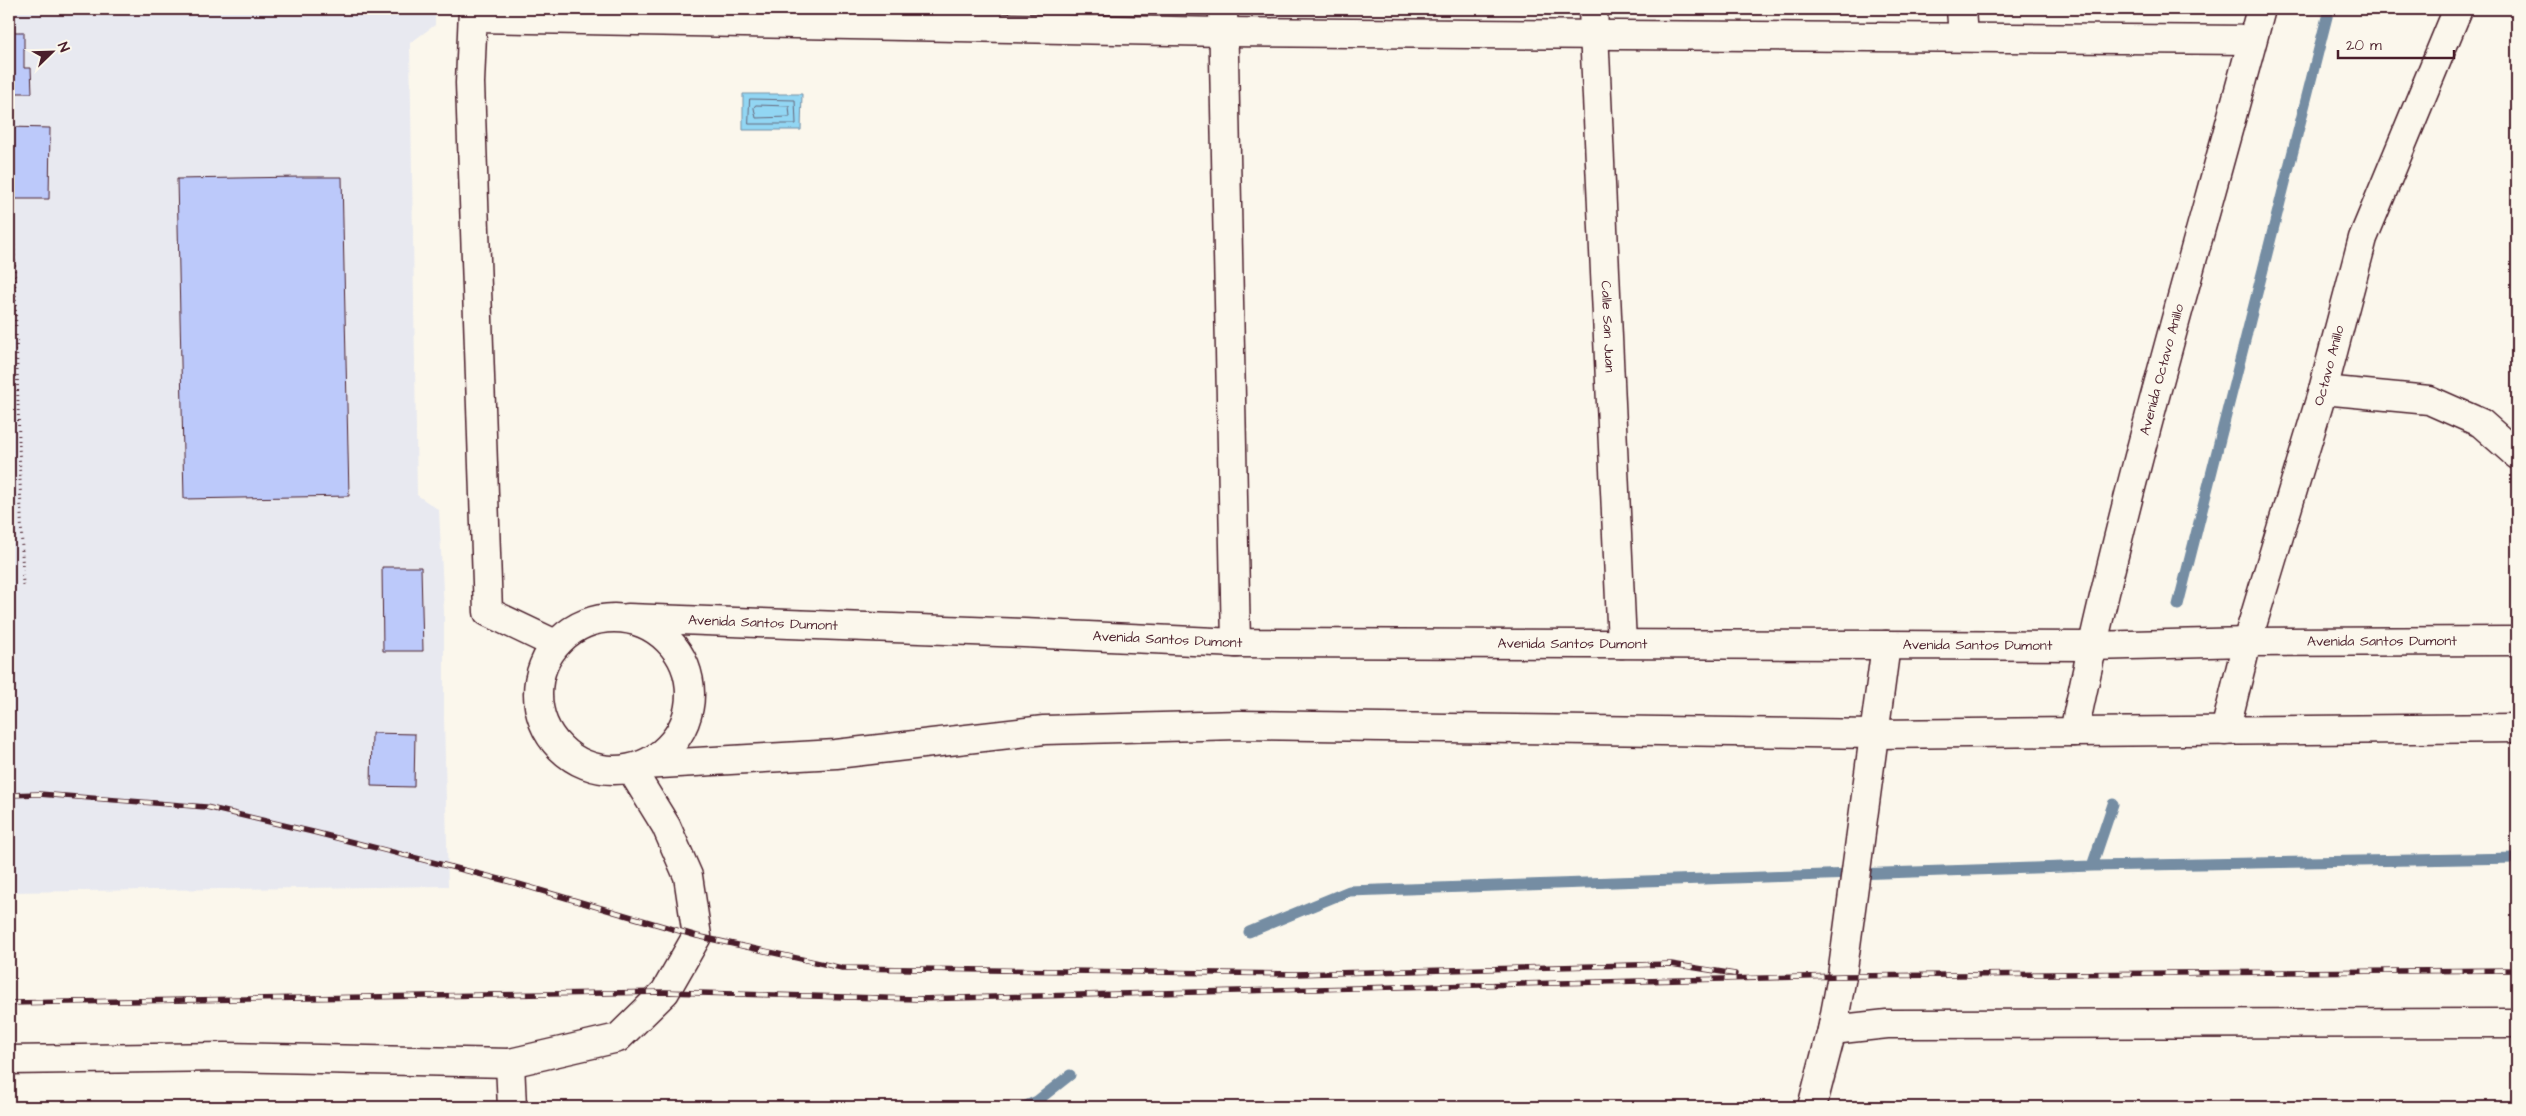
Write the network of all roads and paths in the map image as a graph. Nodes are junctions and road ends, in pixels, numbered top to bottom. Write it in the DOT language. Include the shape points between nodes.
graph roads {
  1 [pos="1961,9"];
  2 [pos="2260,9"];
  3 [pos="2458,9"];
  4 [pos="474,13"];
  5 [pos="1224,20"];
  6 [pos="1594,22"];
  7 [pos="1963,37"];
  8 [pos="2252,40"];
  9 [pos="13,220"];
  10 [pos="2323,390"];
  11 [pos="2517,455"];
  12 [pos="23,587"];
  13 [pos="628,618"];
  14 [pos="2517,641"];
  15 [pos="2247,642"];
  16 [pos="1236,643"];
  17 [pos="555,644"];
  18 [pos="1622,644"];
  19 [pos="1886,645"];
  20 [pos="2092,646"];
  21 [pos="2517,728"];
  22 [pos="2225,731"];
  23 [pos="2074,732"];
  24 [pos="1876,734"];
  25 [pos="637,767"];
  26 [pos="2517,1023"];
  27 [pos="1832,1030"];
  28 [pos="9,1060"];
  29 [pos="510,1062"];
  30 [pos="512,1104"];
  31 [pos="1812,1107"];
  1 -- 7 [label="street"];
  2 -- 8 [label="street, Avenida Octavo Anillo"];
  3 -- 10 [label="street, Octavo Anillo" via="2363,238"];
  4 -- 5 [label="street"];
  4 -- 17 [label="street" via="470,82 488,612"];
  5 -- 6 [label="street"];
  5 -- 16 [label="street"];
  6 -- 7 [label="street"];
  6 -- 18 [label="street, Calle San Juan"];
  7 -- 8 [label="street"];
  8 -- 20 [label="street, Avenida Octavo Anillo"];
  9 -- 12 [label="path"];
  10 -- 11 [label="street" via="2429,400 2482,423"];
  10 -- 15 [label="street, Octavo Anillo"];
  13 -- 16 [label="street, Avenida Santos Dumont"];
  13 -- 17 [label="street, Avenida Santos Dumont" via="601,618 576,627"];
  13 -- 25 [label="street, Avenida Santos Dumont" via="654,628 672,643 685,664 690,688 689,712 679,734 663,752"];
  14 -- 15 [label="street, Avenida Santos Dumont"];
  15 -- 20 [label="street, Avenida Santos Dumont"];
  15 -- 22 [label="street, Octavo Anillo"];
  16 -- 18 [label="street, Avenida Santos Dumont"];
  17 -- 25 [label="street, Avenida Santos Dumont" via="542,668 538,693 541,716 551,736 567,753 586,765 608,770"];
  18 -- 19 [label="street, Avenida Santos Dumont"];
  19 -- 20 [label="street, Avenida Santos Dumont"];
  19 -- 24 [label="street"];
  20 -- 23 [label="street, Avenida Octavo Anillo"];
  21 -- 22 [label="street, Avenida Santos Dumont"];
  22 -- 23 [label="street, Avenida Santos Dumont"];
  23 -- 24 [label="street, Avenida Santos Dumont"];
  24 -- 25 [label="street, Avenida Santos Dumont" via="1240,725 1063,729 836,754"];
  24 -- 27 [label="street"];
  25 -- 29 [label="street" via="688,876 697,936 665,992 618,1038"];
  26 -- 27 [label="street" via="1887,1024"];
  27 -- 31 [label="street"];
  28 -- 29 [label="street" via="225,1057"];
  29 -- 30 [label="street"];
}
